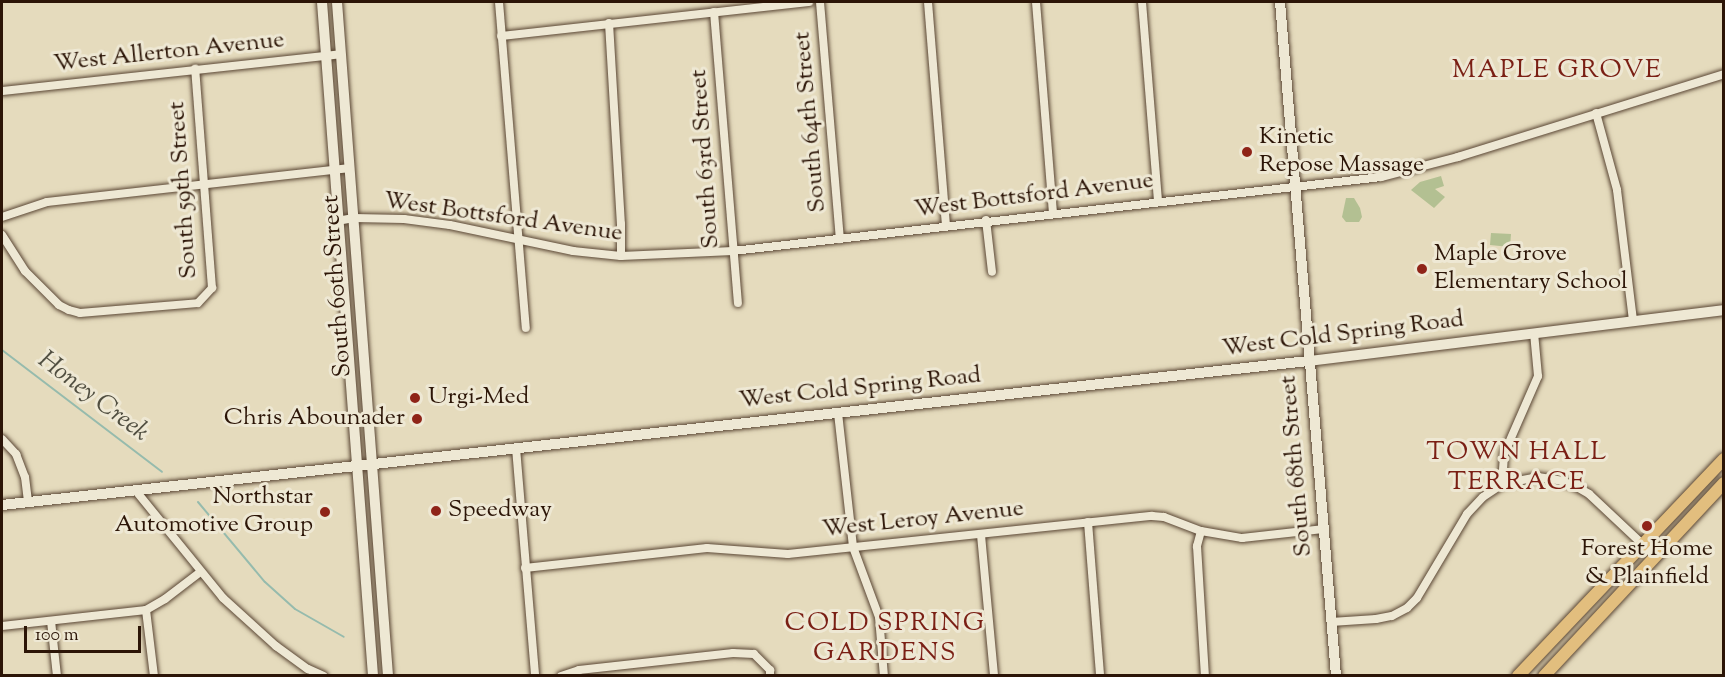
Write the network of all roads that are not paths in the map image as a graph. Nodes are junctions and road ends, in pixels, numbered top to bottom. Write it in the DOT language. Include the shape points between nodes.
graph roads {
  1 [pos="322,2"];
  2 [pos="337,2"];
  3 [pos="499,2"];
  4 [pos="809,2"];
  5 [pos="820,2"];
  6 [pos="928,2"];
  7 [pos="1036,2"];
  8 [pos="1142,2"];
  9 [pos="1280,2"];
  10 [pos="714,12"];
  11 [pos="609,23"];
  12 [pos="501,36"];
  13 [pos="341,54"];
  14 [pos="326,56"];
  15 [pos="195,69"];
  16 [pos="1724,74"];
  17 [pos="2,91"];
  18 [pos="1596,113"];
  19 [pos="350,168"];
  20 [pos="333,171"];
  21 [pos="204,185"];
  22 [pos="1294,186"];
  23 [pos="1158,200"];
  24 [pos="1053,213"];
  25 [pos="2,217"];
  26 [pos="354,218"];
  27 [pos="986,220"];
  28 [pos="337,221"];
  29 [pos="946,225"];
  30 [pos="2,235"];
  31 [pos="840,239"];
  32 [pos="518,240"];
  33 [pos="733,251"];
  34 [pos="621,256"];
  35 [pos="992,272"];
  36 [pos="738,303"];
  37 [pos="1724,310"];
  38 [pos="1633,321"];
  39 [pos="526,328"];
  40 [pos="1534,333"];
  41 [pos="1309,360"];
  42 [pos="838,413"];
  43 [pos="2,439"];
  44 [pos="516,448"];
  45 [pos="1724,459"];
  46 [pos="373,465"];
  47 [pos="356,467"];
  48 [pos="1502,484"];
  49 [pos="1722,490"];
  50 [pos="136,491"];
  51 [pos="28,501"];
  52 [pos="2,504"];
  53 [pos="360,518"];
  54 [pos="1088,522"];
  55 [pos="1323,529"];
  56 [pos="1201,531"];
  57 [pos="981,535"];
  58 [pos="378,542"];
  59 [pos="1643,545"];
  60 [pos="852,547"];
  61 [pos="1656,557"];
  62 [pos="525,568"];
  63 [pos="200,573"];
  64 [pos="146,610"];
  65 [pos="51,621"];
  66 [pos="1331,622"];
  67 [pos="2,626"];
  68 [pos="306,672"];
  69 [pos="57,675"];
  70 [pos="154,675"];
  71 [pos="324,675"];
  72 [pos="373,675"];
  73 [pos="388,675"];
  74 [pos="535,675"];
  75 [pos="561,675"];
  76 [pos="770,675"];
  77 [pos="884,675"];
  78 [pos="994,675"];
  79 [pos="1100,675"];
  80 [pos="1205,675"];
  81 [pos="1335,675"];
  82 [pos="1518,675"];
  83 [pos="1544,675"];
  1 -- 14 [label="street, South 60th Street"];
  2 -- 13 [label="street, South 60th Street"];
  3 -- 12 [label="street"];
  4 -- 10 [label="street"];
  5 -- 31 [label="street, South 64th Street"];
  6 -- 29 [label="street"];
  7 -- 24 [label="street"];
  8 -- 23 [label="street"];
  9 -- 22 [label="street, South 68th Street"];
  10 -- 11 [label="street"];
  10 -- 33 [label="street, South 63rd Street"];
  11 -- 12 [label="street"];
  11 -- 34 [label="street"];
  12 -- 32 [label="street"];
  13 -- 14 [label="street, West Allerton Avenue"];
  13 -- 19 [label="street, South 60th Street"];
  14 -- 15 [label="street, West Allerton Avenue"];
  14 -- 20 [label="street, South 60th Street"];
  15 -- 17 [label="street, West Allerton Avenue"];
  15 -- 21 [label="street, South 59th Street"];
  16 -- 18 [label="street, West Bottsford Avenue"];
  18 -- 22 [label="street, West Bottsford Avenue" via="1400,173"];
  18 -- 38 [label="street" via="1617,190"];
  19 -- 20 [label="street"];
  19 -- 26 [label="street, South 60th Street"];
  20 -- 21 [label="street"];
  20 -- 28 [label="street, South 60th Street"];
  21 -- 25 [label="street" via="47,202"];
  21 -- 30 [label="street, South 59th Street" via="212,288 198,303 88,312 69,310 25,271"];
  22 -- 23 [label="street, West Bottsford Avenue"];
  22 -- 41 [label="street, South 68th Street"];
  23 -- 24 [label="street, West Bottsford Avenue"];
  24 -- 27 [label="street, West Bottsford Avenue"];
  26 -- 28 [label="street, West Bottsford Avenue"];
  26 -- 32 [label="street, West Bottsford Avenue" via="450,225"];
  26 -- 46 [label="street, South 60th Street"];
  27 -- 29 [label="street, West Bottsford Avenue"];
  27 -- 35 [label="street"];
  28 -- 47 [label="street, South 60th Street"];
  29 -- 31 [label="street, West Bottsford Avenue"];
  31 -- 33 [label="street, West Bottsford Avenue"];
  32 -- 34 [label="street, West Bottsford Avenue"];
  32 -- 39 [label="street"];
  33 -- 34 [label="street, West Bottsford Avenue"];
  33 -- 36 [label="street, South 63rd Street"];
  37 -- 38 [label="street, West Cold Spring Road"];
  38 -- 40 [label="street, West Cold Spring Road"];
  40 -- 41 [label="street, West Cold Spring Road"];
  40 -- 48 [label="street" via="1538,376 1504,454"];
  41 -- 42 [label="street, West Cold Spring Road"];
  41 -- 55 [label="street, South 68th Street"];
  42 -- 44 [label="street, West Cold Spring Road"];
  42 -- 60 [label="street"];
  43 -- 51 [label="street" via="16,454 25,477"];
  44 -- 46 [label="street, West Cold Spring Road"];
  44 -- 62 [label="street"];
  45 -- 59 [label="main road"];
  46 -- 47 [label="street, West Cold Spring Road"];
  46 -- 58 [label="street, South 60th Street"];
  47 -- 50 [label="street, West Cold Spring Road"];
  47 -- 53 [label="street, South 60th Street"];
  48 -- 59 [label="street" via="1538,477 1576,487 1589,494"];
  48 -- 66 [label="street" via="1467,514 1417,598 1407,608 1376,619"];
  49 -- 61 [label="main road"];
  50 -- 51 [label="street, West Cold Spring Road"];
  50 -- 63 [label="street"];
  51 -- 52 [label="street, West Cold Spring Road"];
  53 -- 58 [label="street" via="368,540"];
  53 -- 72 [label="street, South 60th Street"];
  54 -- 56 [label="street, West Leroy Avenue" via="1158,516"];
  54 -- 57 [label="street, West Leroy Avenue"];
  54 -- 79 [label="street"];
  55 -- 56 [label="street, West Leroy Avenue" via="1242,538"];
  55 -- 66 [label="street, South 68th Street"];
  56 -- 80 [label="street" via="1197,546"];
  57 -- 60 [label="street, West Leroy Avenue"];
  57 -- 78 [label="street"];
  58 -- 73 [label="street, South 60th Street"];
  59 -- 61 [label="street"];
  59 -- 82 [label="main road"];
  60 -- 62 [label="street, West Leroy Avenue" via="788,554 707,548"];
  60 -- 77 [label="street" via="879,617"];
  61 -- 83 [label="main road"];
  62 -- 74 [label="street"];
  63 -- 64 [label="street"];
  63 -- 68 [label="street"];
  64 -- 65 [label="street"];
  64 -- 70 [label="street"];
  65 -- 67 [label="street"];
  65 -- 69 [label="street"];
  66 -- 81 [label="street, South 68th Street"];
  68 -- 71 [label="street"];
  75 -- 76 [label="street" via="733,653 754,654 770,670"];
}
